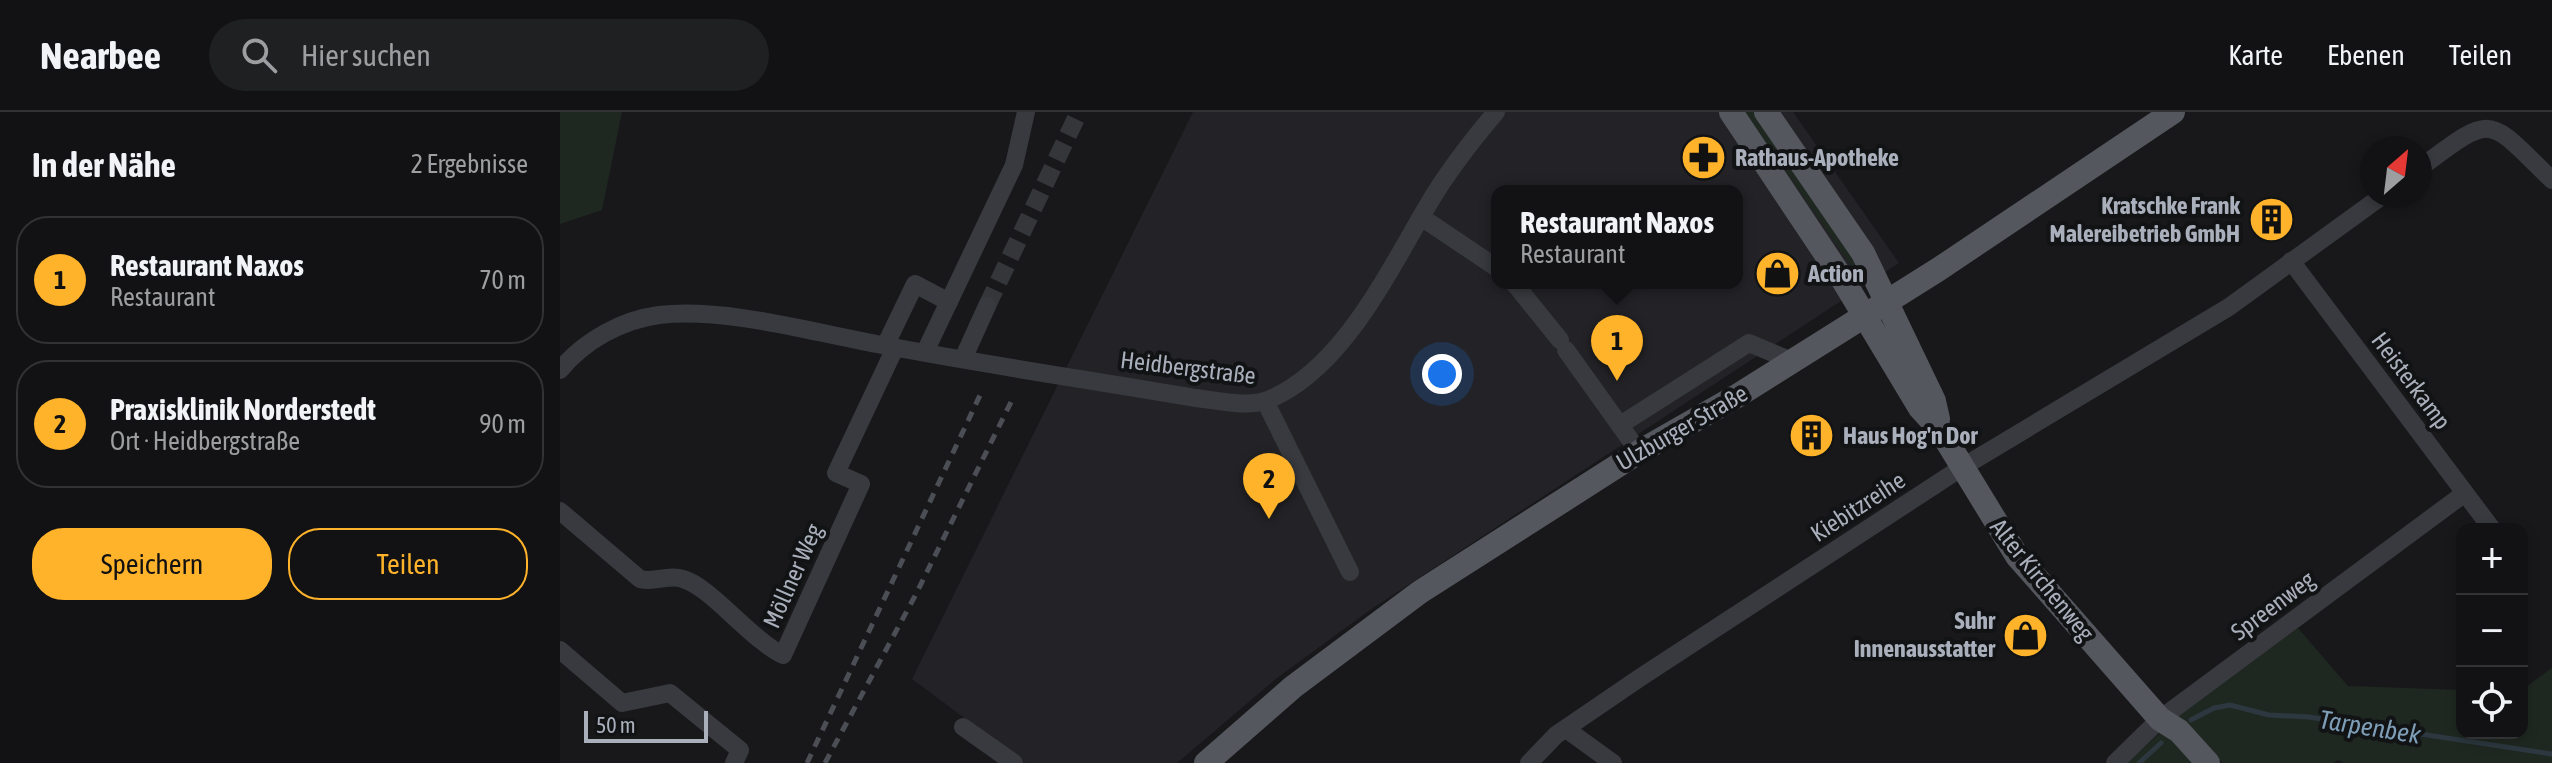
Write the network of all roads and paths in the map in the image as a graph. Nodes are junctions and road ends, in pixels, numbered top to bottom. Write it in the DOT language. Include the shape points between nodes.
graph roads {
  1 [pos="1010,112"];
  2 [pos="1026,112"];
  3 [pos="1496,112"];
  4 [pos="1731,112"];
  5 [pos="1766,112"];
  6 [pos="2158,116"];
  7 [pos="1019,141"];
  8 [pos="2432,159"];
  9 [pos="2552,180"];
  10 [pos="2365,208"];
  11 [pos="1421,217"];
  12 [pos="2291,261"];
  13 [pos="1491,264"];
  14 [pos="1519,289"];
  15 [pos="1887,301"];
  16 [pos="949,302"];
  17 [pos="987,306"];
  18 [pos="1864,316"];
  19 [pos="890,347"];
  20 [pos="925,352"];
  21 [pos="963,359"];
  22 [pos="1792,361"];
  23 [pos="560,370"];
  24 [pos="1265,401"];
  25 [pos="1620,425"];
  26 [pos="1940,430"];
  27 [pos="1639,452"];
  28 [pos="1961,468"];
  29 [pos="2465,493"];
  30 [pos="560,511"];
  31 [pos="2488,523"];
  32 [pos="1350,572"];
  33 [pos="560,650"];
  34 [pos="2160,719"];
  35 [pos="963,727"];
  36 [pos="1566,729"];
  37 [pos="734,763"];
  38 [pos="1014,763"];
  39 [pos="1206,763"];
  40 [pos="1529,763"];
  41 [pos="1613,763"];
  42 [pos="2115,763"];
  43 [pos="2190,763"];
  44 [pos="2208,763"];
  1 -- 7 [label="street"];
  2 -- 7 [label="street"];
  3 -- 11 [label="street, Heidbergstraße"];
  4 -- 18 [label="main road, Alter Kirchenweg"];
  5 -- 15 [label="main road, Alter Kirchenweg" via="1863,253"];
  6 -- 15 [label="main road, Ulzburger Straße"];
  7 -- 16 [label="street" via="1014,165"];
  8 -- 9 [label="street" via="2467,132 2488,127 2505,134"];
  10 -- 12 [label="street, Kiebitzreihe"];
  11 -- 13 [label="street"];
  11 -- 24 [label="street, Heidbergstraße" via="1369,303 1327,358"];
  12 -- 28 [label="street, Kiebitzreihe" via="2229,307"];
  12 -- 29 [label="street, Heisterkamp"];
  14 -- 25 [label="street"];
  15 -- 18 [label="main road, Ulzburger Straße"];
  15 -- 26 [label="main road, Alter Kirchenweg" via="1934,401"];
  16 -- 19 [label="street" via="915,284"];
  16 -- 20 [label="street"];
  17 -- 21 [label="street"];
  18 -- 22 [label="main road, Ulzburger Straße"];
  18 -- 26 [label="main road, Alter Kirchenweg" via="1920,408"];
  19 -- 20 [label="street, Heidbergstraße"];
  19 -- 23 [label="street, Heidbergstraße" via="681,313 617,326"];
  19 -- 30 [label="street, Möllner Weg" via="836,473 861,484 783,655 683,578 640,579"];
  20 -- 21 [label="street, Heidbergstraße"];
  21 -- 24 [label="street, Heidbergstraße" via="1195,398"];
  22 -- 25 [label="street" via="1749,343"];
  22 -- 27 [label="main road, Ulzburger Straße"];
  24 -- 32 [label="street"];
  25 -- 27 [label="street"];
  26 -- 28 [label="main road, Alter Kirchenweg"];
  27 -- 39 [label="main road, Ulzburger Straße" via="1420,592 1293,687"];
  28 -- 34 [label="main road, Alter Kirchenweg" via="2035,580"];
  28 -- 36 [label="street, Kiebitzreihe"];
  29 -- 31 [label="street, Heisterkamp"];
  29 -- 34 [label="street, Spreenweg"];
  33 -- 37 [label="street" via="622,703 670,693 740,750"];
  34 -- 42 [label="street, Spreenweg"];
  34 -- 43 [label="main road, Alter Kirchenweg" via="2168,739"];
  34 -- 44 [label="main road, Alter Kirchenweg"];
  35 -- 38 [label="street"];
  36 -- 40 [label="street, Kiebitzreihe"];
  36 -- 41 [label="street"];
}
